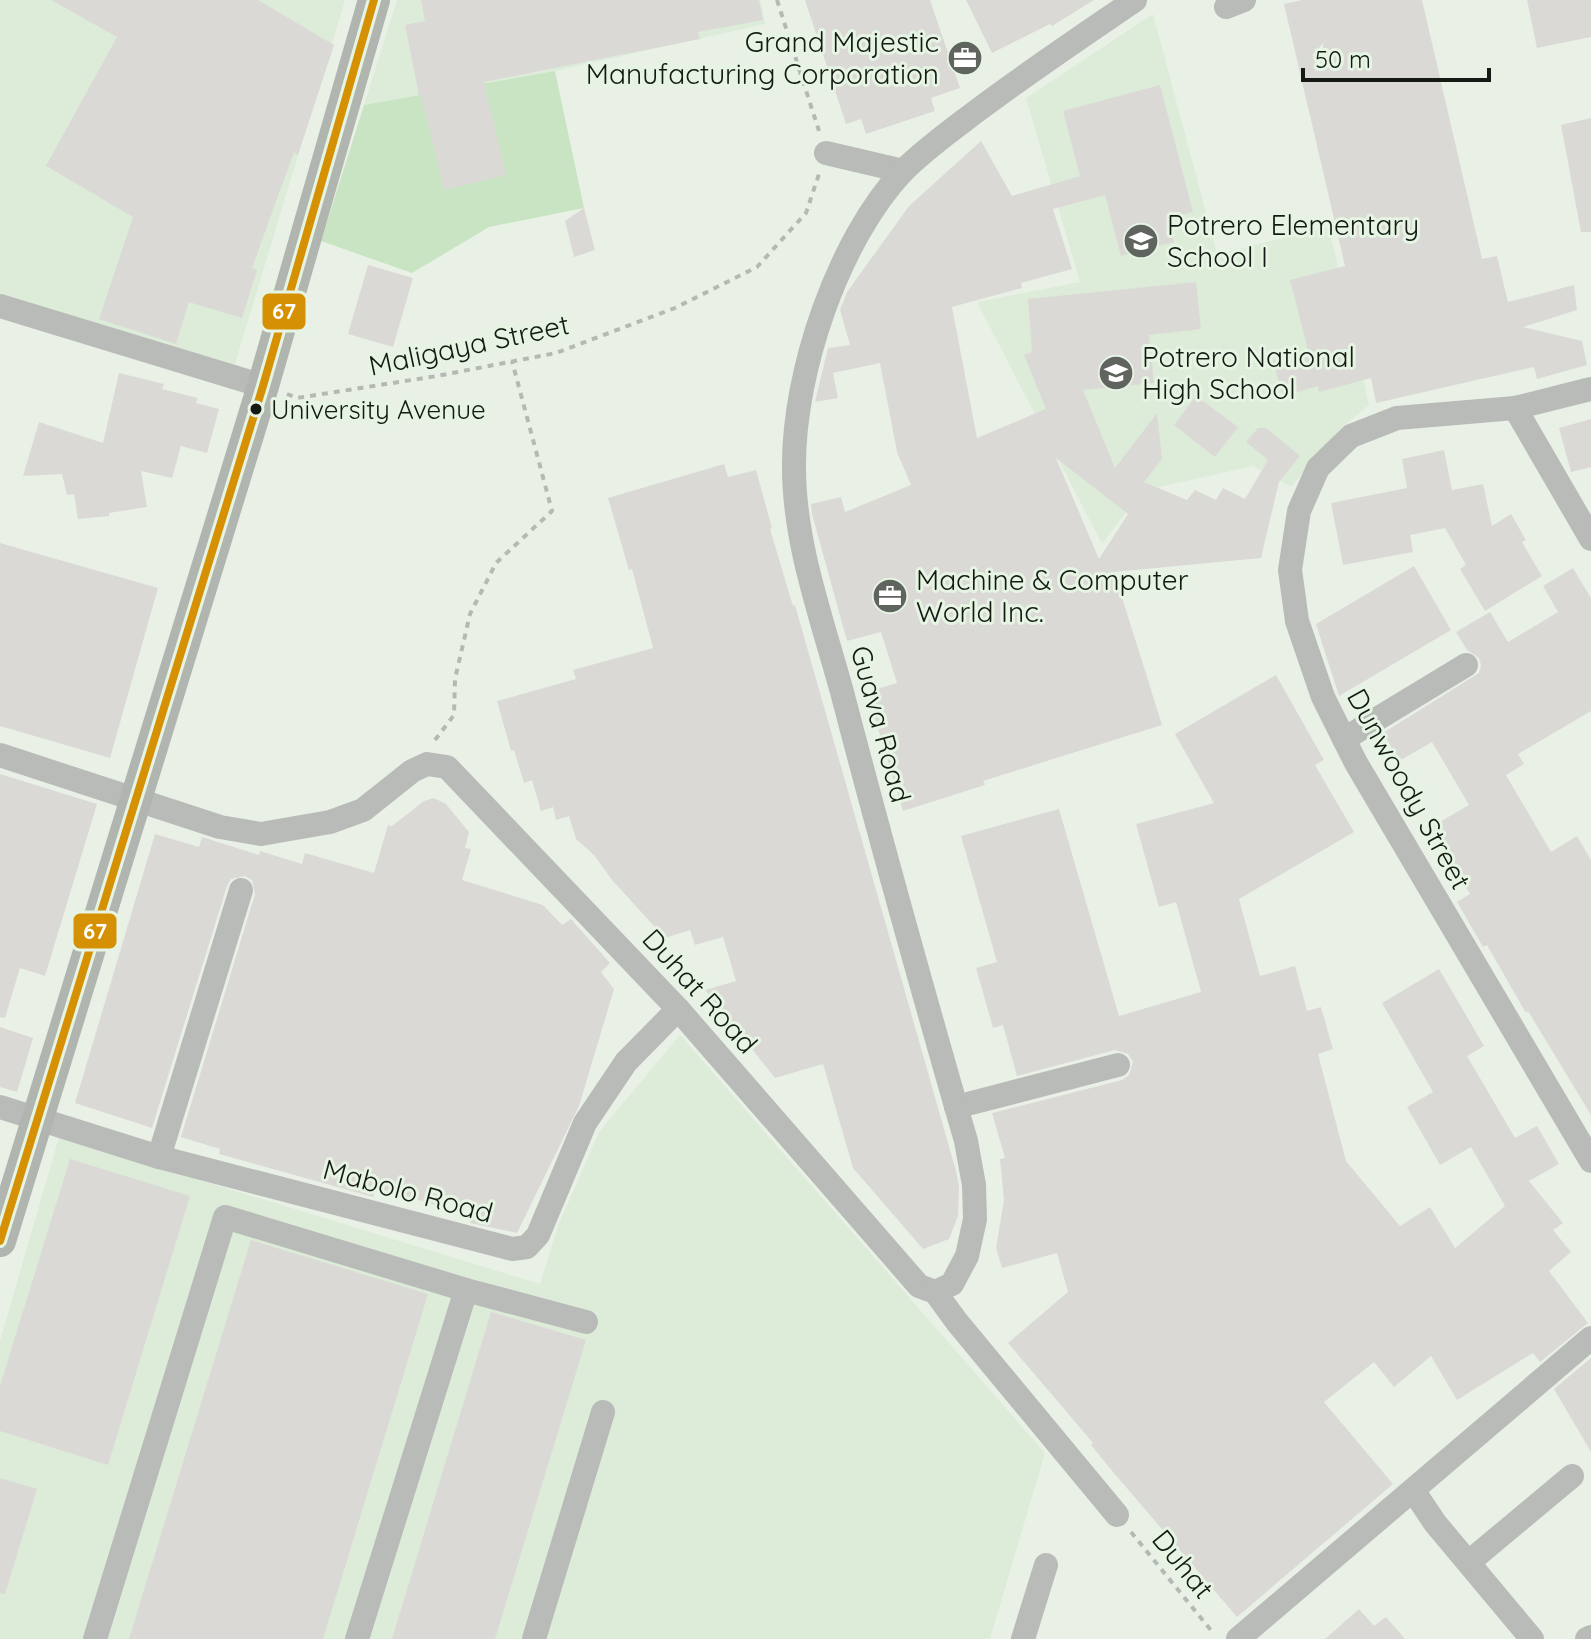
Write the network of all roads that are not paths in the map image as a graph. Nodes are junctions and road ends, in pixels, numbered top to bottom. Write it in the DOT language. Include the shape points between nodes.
graph roads {
  1 [pos="374,0"];
  2 [pos="1135,0"];
  3 [pos="826,153"];
  4 [pos="903,171"];
  5 [pos="0,306"];
  6 [pos="263,386"];
  7 [pos="1591,389"];
  8 [pos="1515,408"];
  9 [pos="1591,539"];
  10 [pos="1466,665"];
  11 [pos="1344,739"];
  12 [pos="0,755"];
  13 [pos="137,800"];
  14 [pos="241,890"];
  15 [pos="678,1009"];
  16 [pos="1118,1065"];
  17 [pos="0,1107"];
  18 [pos="956,1107"];
  19 [pos="39,1118"];
  20 [pos="159,1157"];
  21 [pos="1591,1161"];
  22 [pos="0,1241"];
  23 [pos="466,1290"];
  24 [pos="935,1292"];
  25 [pos="586,1322"];
  26 [pos="1591,1338"];
  27 [pos="603,1412"];
  28 [pos="1572,1476"];
  29 [pos="1413,1490"];
  30 [pos="1117,1515"];
  31 [pos="1469,1562"];
  32 [pos="1046,1565"];
  33 [pos="95,1639"];
  34 [pos="357,1639"];
  35 [pos="534,1639"];
  36 [pos="1023,1639"];
  37 [pos="1238,1639"];
  38 [pos="1532,1639"];
  1 -- 6 [label="main road"];
  2 -- 4 [label="street, Guava Road" via="1023,76"];
  3 -- 4 [label="street"];
  4 -- 18 [label="street, Guava Road" via="849,253 818,323 800,394 794,467 799,529"];
  5 -- 6 [label="street"];
  6 -- 13 [label="main road"];
  7 -- 8 [label="street, Dunwoody Street"];
  8 -- 9 [label="street"];
  8 -- 11 [label="street, Dunwoody Street" via="1397,418 1351,436 1318,468 1299,511 1290,570 1297,621"];
  10 -- 11 [label="street"];
  11 -- 21 [label="street, Dunwoody Street"];
  12 -- 13 [label="street"];
  13 -- 15 [label="street, Duhat Road" via="220,827 261,834 330,822 363,810 412,771 427,764 447,767"];
  13 -- 19 [label="main road"];
  14 -- 20 [label="street"];
  15 -- 20 [label="street, Mabolo Road" via="626,1062 585,1123 538,1235 527,1247 512,1249"];
  15 -- 24 [label="street, Duhat Road" via="919,1286"];
  16 -- 18 [label="street"];
  17 -- 19 [label="street, Mabolo Road"];
  18 -- 24 [label="street, Guava Road" via="969,1156 975,1219 967,1256 952,1284"];
  19 -- 20 [label="street, Mabolo Road"];
  19 -- 22 [label="main road"];
  23 -- 25 [label="street"];
  23 -- 33 [label="street" via="225,1217"];
  23 -- 34 [label="street"];
  24 -- 30 [label="street, Duhat Road"];
  26 -- 29 [label="street"];
  27 -- 35 [label="street"];
  28 -- 31 [label="street"];
  29 -- 31 [label="street"];
  29 -- 37 [label="street"];
  31 -- 38 [label="street"];
  32 -- 36 [label="street"];
}
